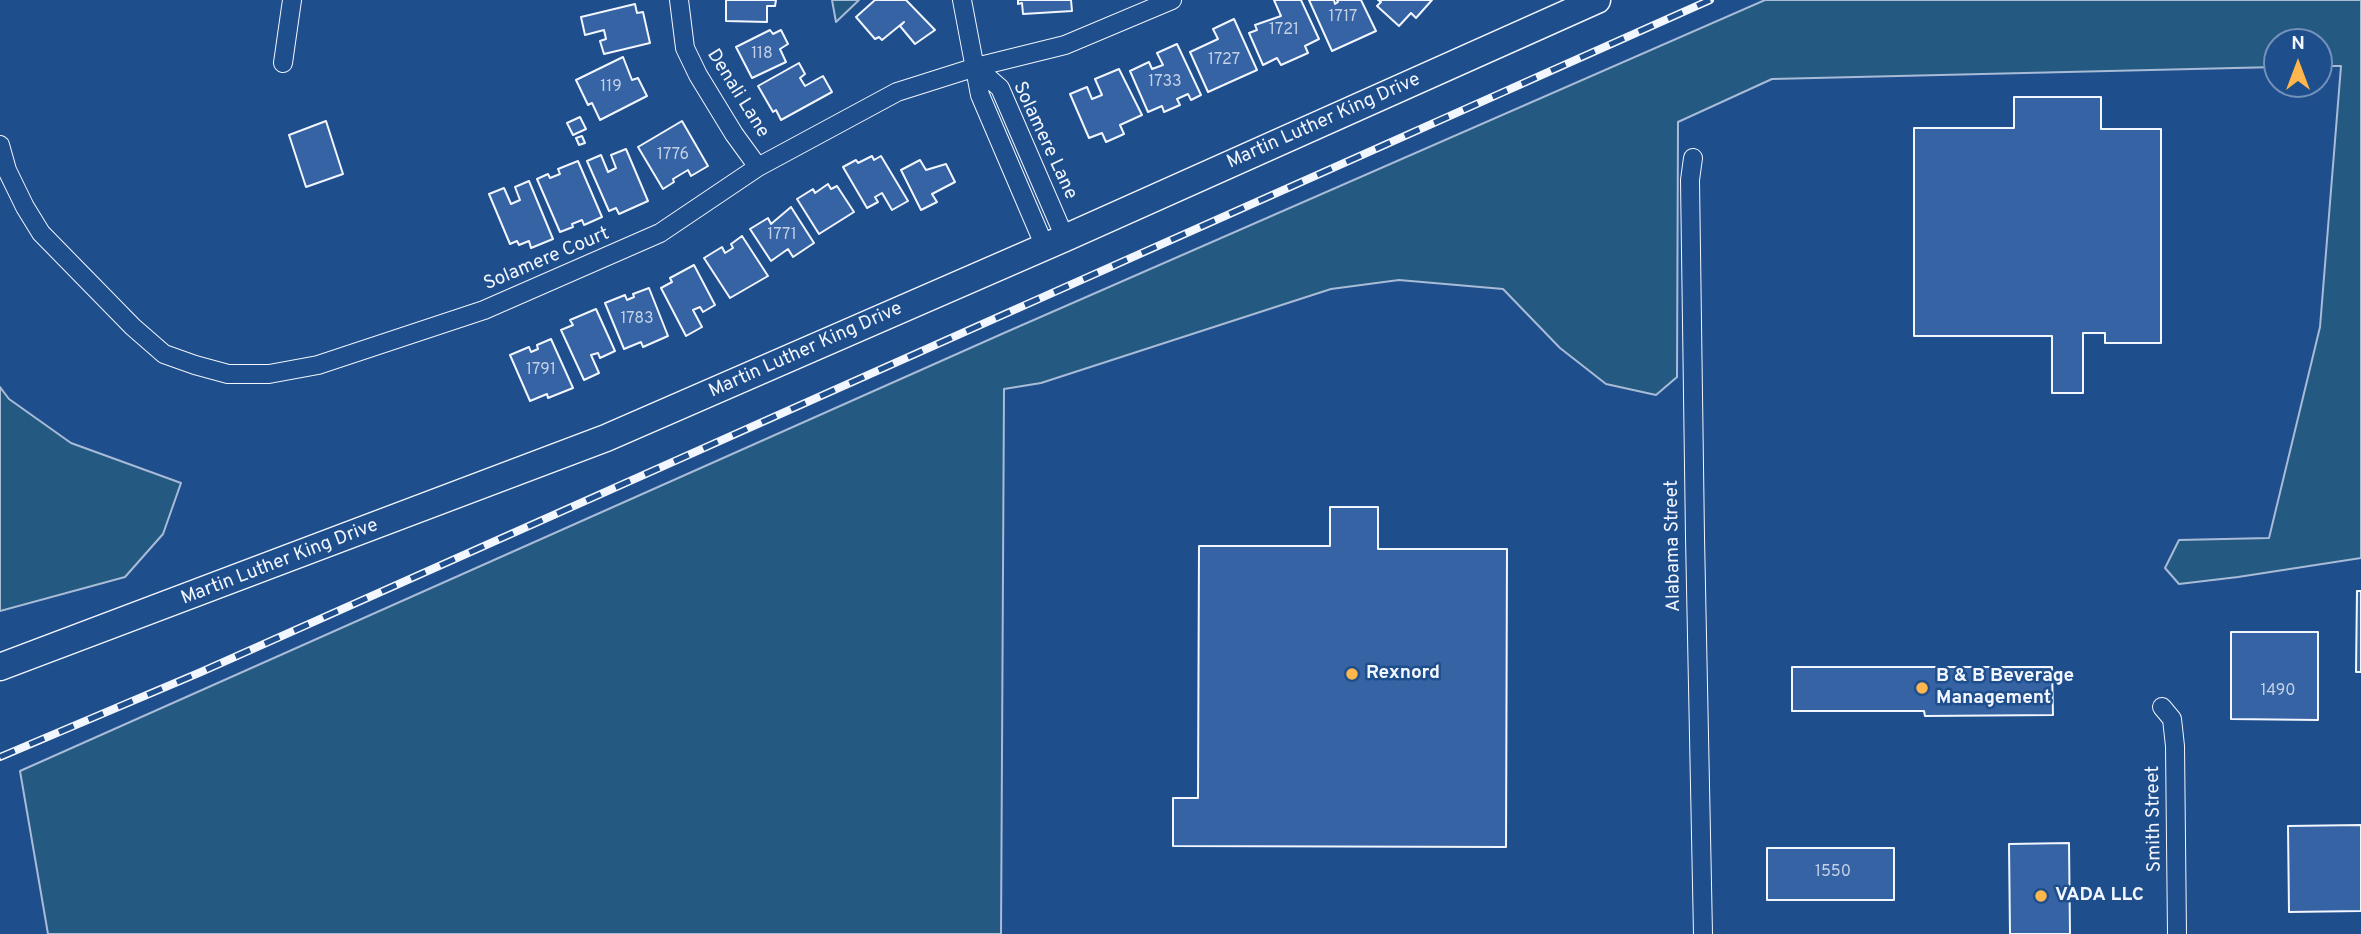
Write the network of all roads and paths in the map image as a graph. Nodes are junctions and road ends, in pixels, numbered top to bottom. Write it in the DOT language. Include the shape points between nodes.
graph roads {
  1 [pos="292,0"];
  2 [pos="679,0"];
  3 [pos="962,0"];
  4 [pos="1171,0"];
  5 [pos="1597,0"];
  6 [pos="283,63"];
  7 [pos="976,67"];
  8 [pos="0,145"];
  9 [pos="1693,158"];
  10 [pos="758,167"];
  11 [pos="1055,243"];
  12 [pos="0,667"];
  13 [pos="2162,707"];
  14 [pos="1703,934"];
  15 [pos="2177,934"];
  1 -- 6 [label="street"];
  2 -- 10 [label="street, Denali Lane" via="685,48"];
  3 -- 7 [label="street, Solamere Lane"];
  4 -- 7 [label="street, Solamere Court" via="1065,45"];
  5 -- 11 [label="main road, Martin Luther King Drive"];
  7 -- 10 [label="street, Solamere Court" via="897,92"];
  7 -- 11 [label="street, Solamere Lane" via="980,95"];
  8 -- 10 [label="street, Solamere Court" via="7,170 41,233 133,327 164,354 228,374 269,374 318,365 484,310 660,233"];
  9 -- 14 [label="street, Alabama Street"];
  11 -- 12 [label="main road, Martin Luther King Drive" via="606,438"];
  13 -- 15 [label="street, Smith Street" via="2172,719 2175,746"];
}
